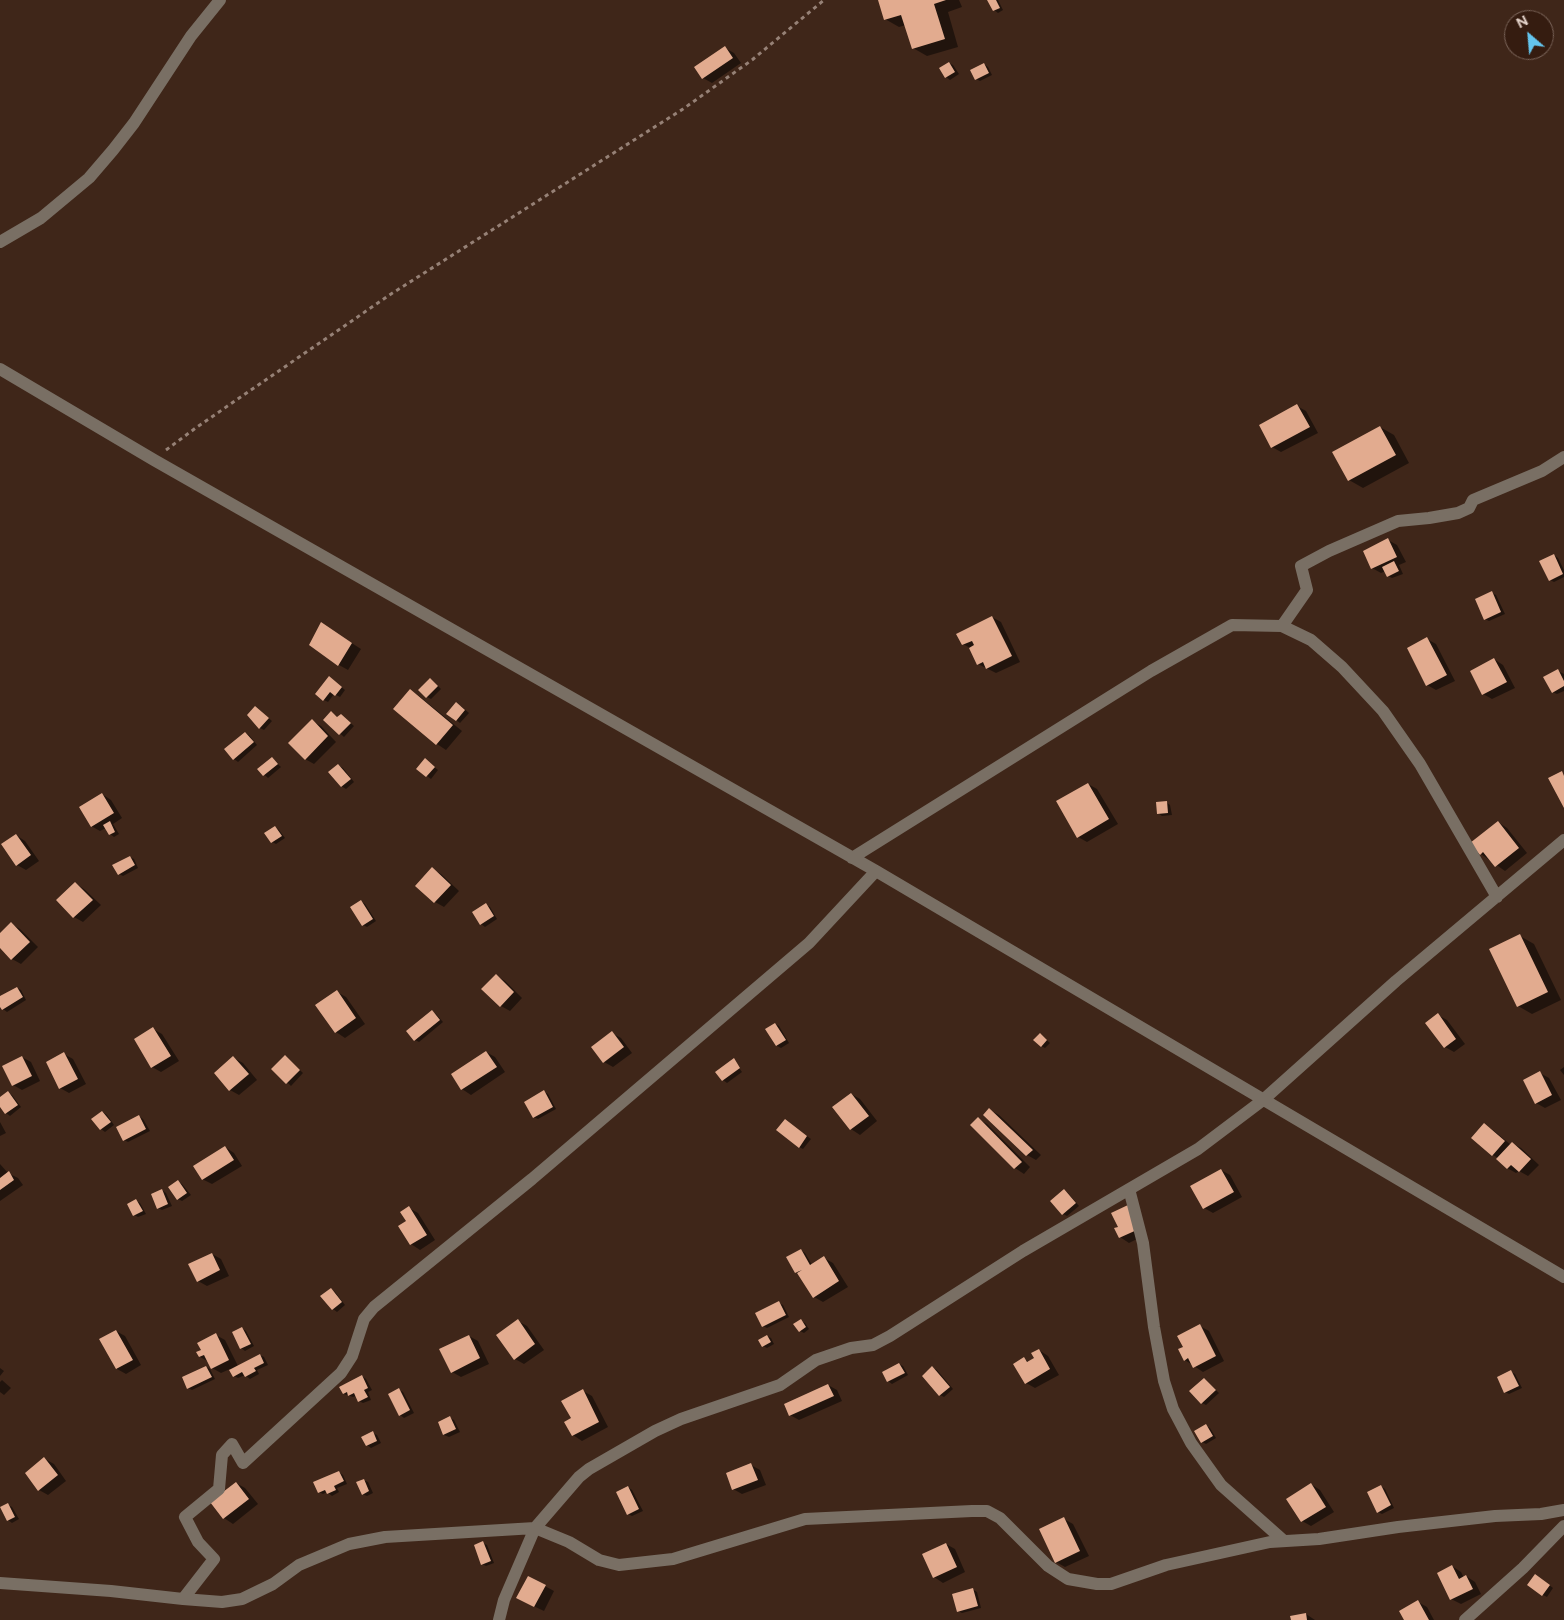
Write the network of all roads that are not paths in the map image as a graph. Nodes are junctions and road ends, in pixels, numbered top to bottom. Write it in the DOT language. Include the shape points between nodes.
graph roads {
  1 [pos="220,0"];
  2 [pos="0,242"];
  3 [pos="0,369"];
  4 [pos="1564,457"];
  5 [pos="1282,626"];
  6 [pos="1564,840"];
  7 [pos="852,858"];
  8 [pos="876,872"];
  9 [pos="1497,897"];
  10 [pos="1263,1100"];
  11 [pos="1129,1189"];
  12 [pos="1564,1277"];
  13 [pos="1564,1510"];
  14 [pos="1564,1526"];
  15 [pos="536,1528"];
  16 [pos="1284,1542"];
  17 [pos="0,1583"];
  18 [pos="183,1599"];
  19 [pos="499,1620"];
  20 [pos="1466,1620"];
  1 -- 2 [label="street" via="191,36 134,123 89,178 42,218"];
  3 -- 7 [label="street"];
  4 -- 5 [label="street" via="1542,471 1473,500 1469,508 1458,513 1398,521 1301,566 1307,590"];
  5 -- 7 [label="street" via="1232,626 1151,671"];
  5 -- 9 [label="street" via="1312,640 1383,711 1420,764"];
  6 -- 9 [label="street"];
  7 -- 8 [label="street"];
  8 -- 10 [label="street"];
  8 -- 18 [label="street" via="809,943 532,1179 374,1307 364,1319 352,1356 341,1373 243,1463 232,1444 222,1455 219,1489 185,1517 198,1542 214,1559"];
  9 -- 10 [label="street" via="1396,981"];
  10 -- 11 [label="street" via="1198,1149"];
  10 -- 12 [label="street"];
  11 -- 15 [label="street" via="1023,1251 890,1336 872,1345 851,1348 816,1360 780,1385 681,1418 589,1468"];
  11 -- 16 [label="street" via="1143,1243 1164,1381 1173,1409 1191,1443 1221,1484"];
  13 -- 16 [label="street"];
  14 -- 20 [label="street"];
  15 -- 16 [label="street" via="599,1560 619,1565 673,1559 804,1519 987,1511 1000,1518 1048,1566 1068,1579 1097,1584 1111,1584 1166,1565 1270,1542"];
  15 -- 18 [label="street" via="385,1537 349,1544 299,1565 273,1584 242,1599 222,1602"];
  15 -- 19 [label="street" via="504,1600"];
  17 -- 18 [label="street"];
}
